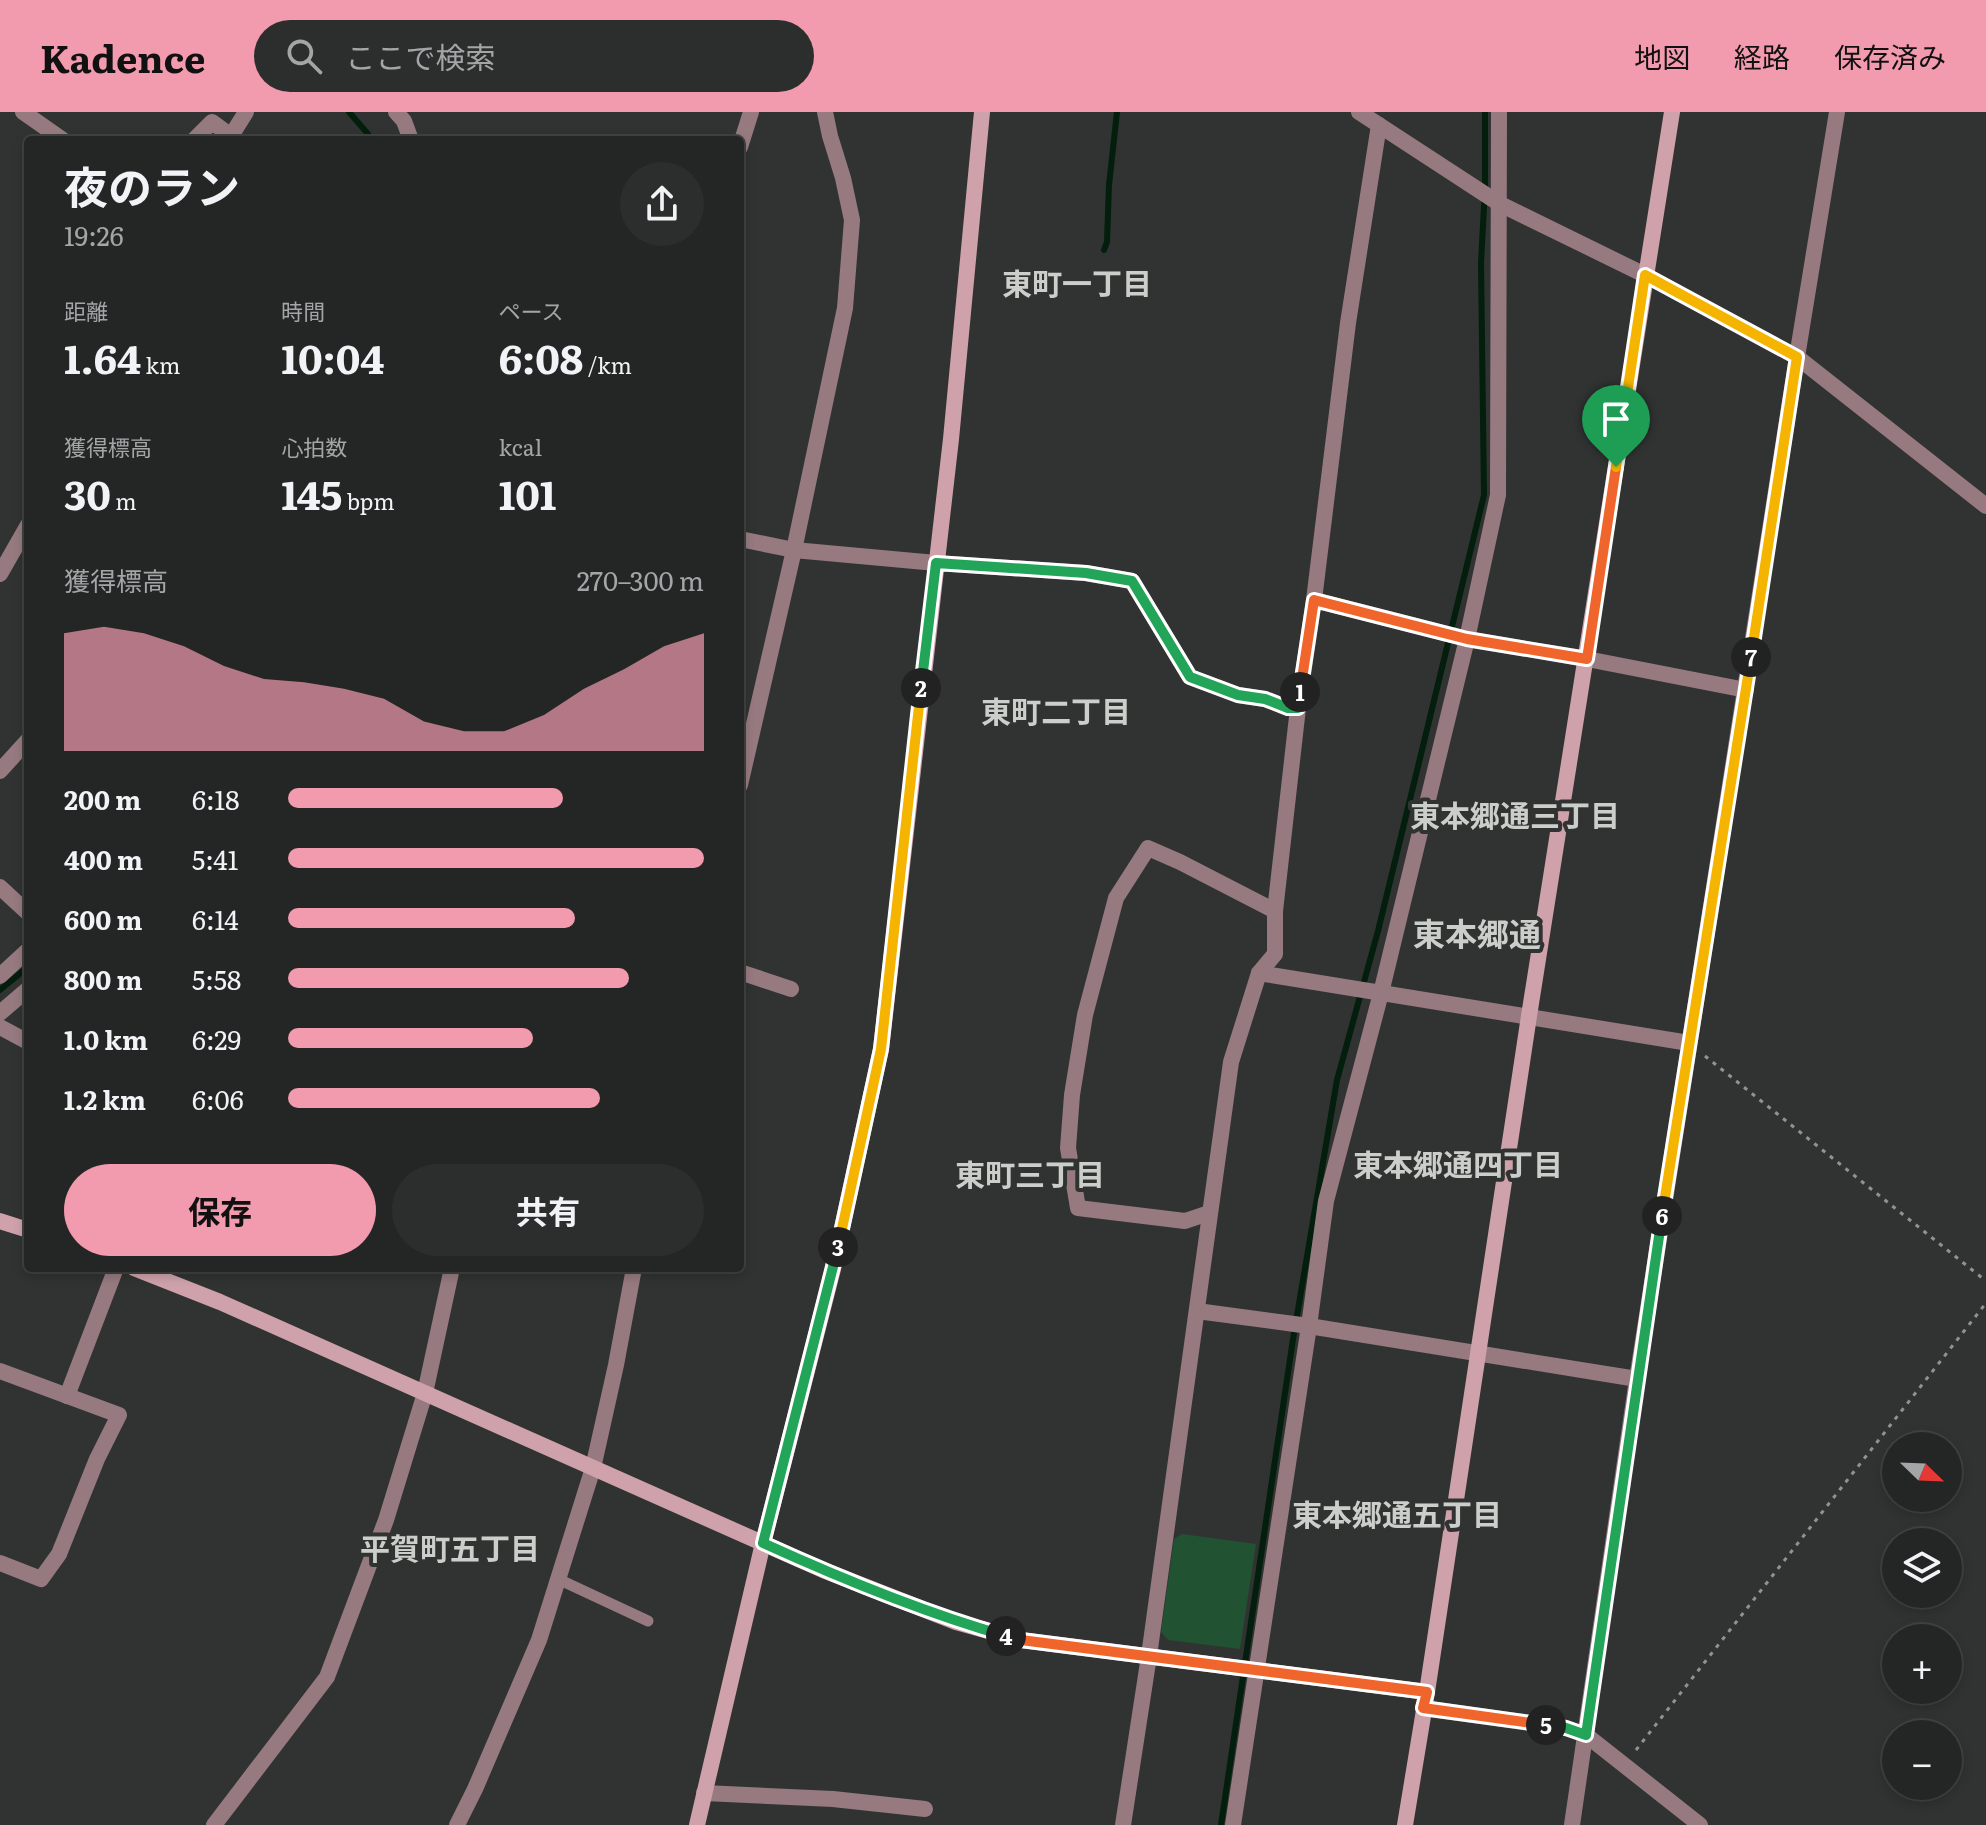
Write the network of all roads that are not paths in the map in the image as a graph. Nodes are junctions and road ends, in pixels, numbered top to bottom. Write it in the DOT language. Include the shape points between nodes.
graph roads {
  1 [pos="23,112"];
  2 [pos="246,112"];
  3 [pos="396,112"];
  4 [pos="751,112"];
  5 [pos="825,112"];
  6 [pos="982,112"];
  7 [pos="1359,112"];
  8 [pos="1499,112"];
  9 [pos="1672,112"];
  10 [pos="1837,112"];
  11 [pos="208,117"];
  12 [pos="1379,125"];
  13 [pos="57,136"];
  14 [pos="196,136"];
  15 [pos="229,136"];
  16 [pos="232,136"];
  17 [pos="410,136"];
  18 [pos="743,136"];
  19 [pos="1498,203"];
  20 [pos="1645,275"];
  21 [pos="1797,357"];
  22 [pos="1986,506"];
  23 [pos="24,532"];
  24 [pos="744,540"];
  25 [pos="794,550"];
  26 [pos="936,563"];
  27 [pos="0,574"];
  28 [pos="1314,600"];
  29 [pos="1467,639"];
  30 [pos="1587,659"];
  31 [pos="1746,690"];
  32 [pos="1298,708"];
  33 [pos="24,744"];
  34 [pos="744,768"];
  35 [pos="1,769"];
  36 [pos="0,887"];
  37 [pos="24,909"];
  38 [pos="1275,911"];
  39 [pos="24,954"];
  40 [pos="744,973"];
  41 [pos="1259,973"];
  42 [pos="0,976"];
  43 [pos="791,989"];
  44 [pos="24,992"];
  45 [pos="1381,993"];
  46 [pos="0,1013"];
  47 [pos="1529,1016"];
  48 [pos="0,1027"];
  49 [pos="24,1040"];
  50 [pos="1689,1043"];
  51 [pos="1209,1213"];
  52 [pos="0,1221"];
  53 [pos="24,1229"];
  54 [pos="114,1272"];
  55 [pos="144,1272"];
  56 [pos="451,1272"];
  57 [pos="633,1272"];
  58 [pos="1197,1311"];
  59 [pos="1309,1326"];
  60 [pos="1478,1353"];
  61 [pos="0,1371"];
  62 [pos="1637,1379"];
  63 [pos="425,1393"];
  64 [pos="67,1396"];
  65 [pos="593,1468"];
  66 [pos="763,1543"];
  67 [pos="0,1563"];
  68 [pos="558,1579"];
  69 [pos="648,1621"];
  70 [pos="1149,1656"];
  71 [pos="1257,1671"];
  72 [pos="1425,1700"];
  73 [pos="1586,1735"];
  74 [pos="704,1793"];
  75 [pos="925,1809"];
  76 [pos="214,1825"];
  77 [pos="457,1825"];
  78 [pos="697,1825"];
  79 [pos="1123,1825"];
  80 [pos="1233,1825"];
  81 [pos="1405,1825"];
  82 [pos="1572,1825"];
  83 [pos="1700,1825"];
  1 -- 13 [label="street"];
  2 -- 16 [label="street"];
  3 -- 17 [label="street"];
  4 -- 18 [label="street"];
  5 -- 25 [label="street" via="852,220 851,245 845,308"];
  6 -- 26 [label="street"];
  7 -- 12 [label="street"];
  8 -- 19 [label="street"];
  9 -- 20 [label="street"];
  10 -- 21 [label="street"];
  11 -- 14 [label="street"];
  11 -- 15 [label="street"];
  12 -- 19 [label="street"];
  12 -- 28 [label="street"];
  19 -- 20 [label="street"];
  19 -- 29 [label="street" via="1498,495"];
  20 -- 21 [label="street"];
  20 -- 30 [label="street"];
  21 -- 22 [label="street"];
  21 -- 31 [label="street"];
  23 -- 27 [label="street"];
  24 -- 25 [label="street"];
  25 -- 26 [label="street"];
  25 -- 34 [label="street"];
  26 -- 32 [label="street" via="1132,581 1190,677 1238,695"];
  26 -- 66 [label="street" via="881,1049 833,1269"];
  28 -- 29 [label="street"];
  28 -- 32 [label="street"];
  29 -- 30 [label="street"];
  29 -- 45 [label="street"];
  30 -- 31 [label="street"];
  30 -- 47 [label="street"];
  31 -- 50 [label="street"];
  32 -- 38 [label="street"];
  33 -- 35 [label="street"];
  36 -- 37 [label="street"];
  38 -- 41 [label="street" via="1275,954"];
  38 -- 51 [label="street" via="1148,848 1116,898 1085,1015 1068,1148 1078,1208 1185,1221"];
  39 -- 42 [label="street"];
  40 -- 43 [label="street"];
  41 -- 45 [label="street"];
  41 -- 51 [label="street" via="1231,1062"];
  44 -- 46 [label="street"];
  45 -- 47 [label="street"];
  45 -- 59 [label="street" via="1326,1201"];
  47 -- 50 [label="street"];
  47 -- 60 [label="street"];
  48 -- 49 [label="street"];
  50 -- 62 [label="street"];
  51 -- 58 [label="street"];
  52 -- 53 [label="street"];
  54 -- 64 [label="street"];
  55 -- 63 [label="street"];
  56 -- 63 [label="street"];
  57 -- 65 [label="street"];
  58 -- 59 [label="street"];
  58 -- 70 [label="street"];
  59 -- 60 [label="street"];
  59 -- 71 [label="street"];
  60 -- 62 [label="street"];
  60 -- 72 [label="street"];
  61 -- 64 [label="street"];
  62 -- 73 [label="street"];
  63 -- 65 [label="street"];
  63 -- 76 [label="street" via="386,1520 327,1677"];
  64 -- 67 [label="street" via="119,1415 59,1554 41,1579"];
  65 -- 66 [label="street"];
  65 -- 68 [label="street"];
  66 -- 70 [label="street" via="956,1622 1021,1640"];
  66 -- 74 [label="street"];
  68 -- 69 [label="lane"];
  68 -- 77 [label="street" via="539,1640"];
  70 -- 71 [label="street"];
  70 -- 79 [label="street"];
  71 -- 72 [label="street"];
  71 -- 80 [label="street"];
  72 -- 73 [label="street"];
  72 -- 81 [label="street"];
  73 -- 82 [label="street"];
  73 -- 83 [label="street"];
  74 -- 75 [label="street"];
  74 -- 78 [label="street"];
}
